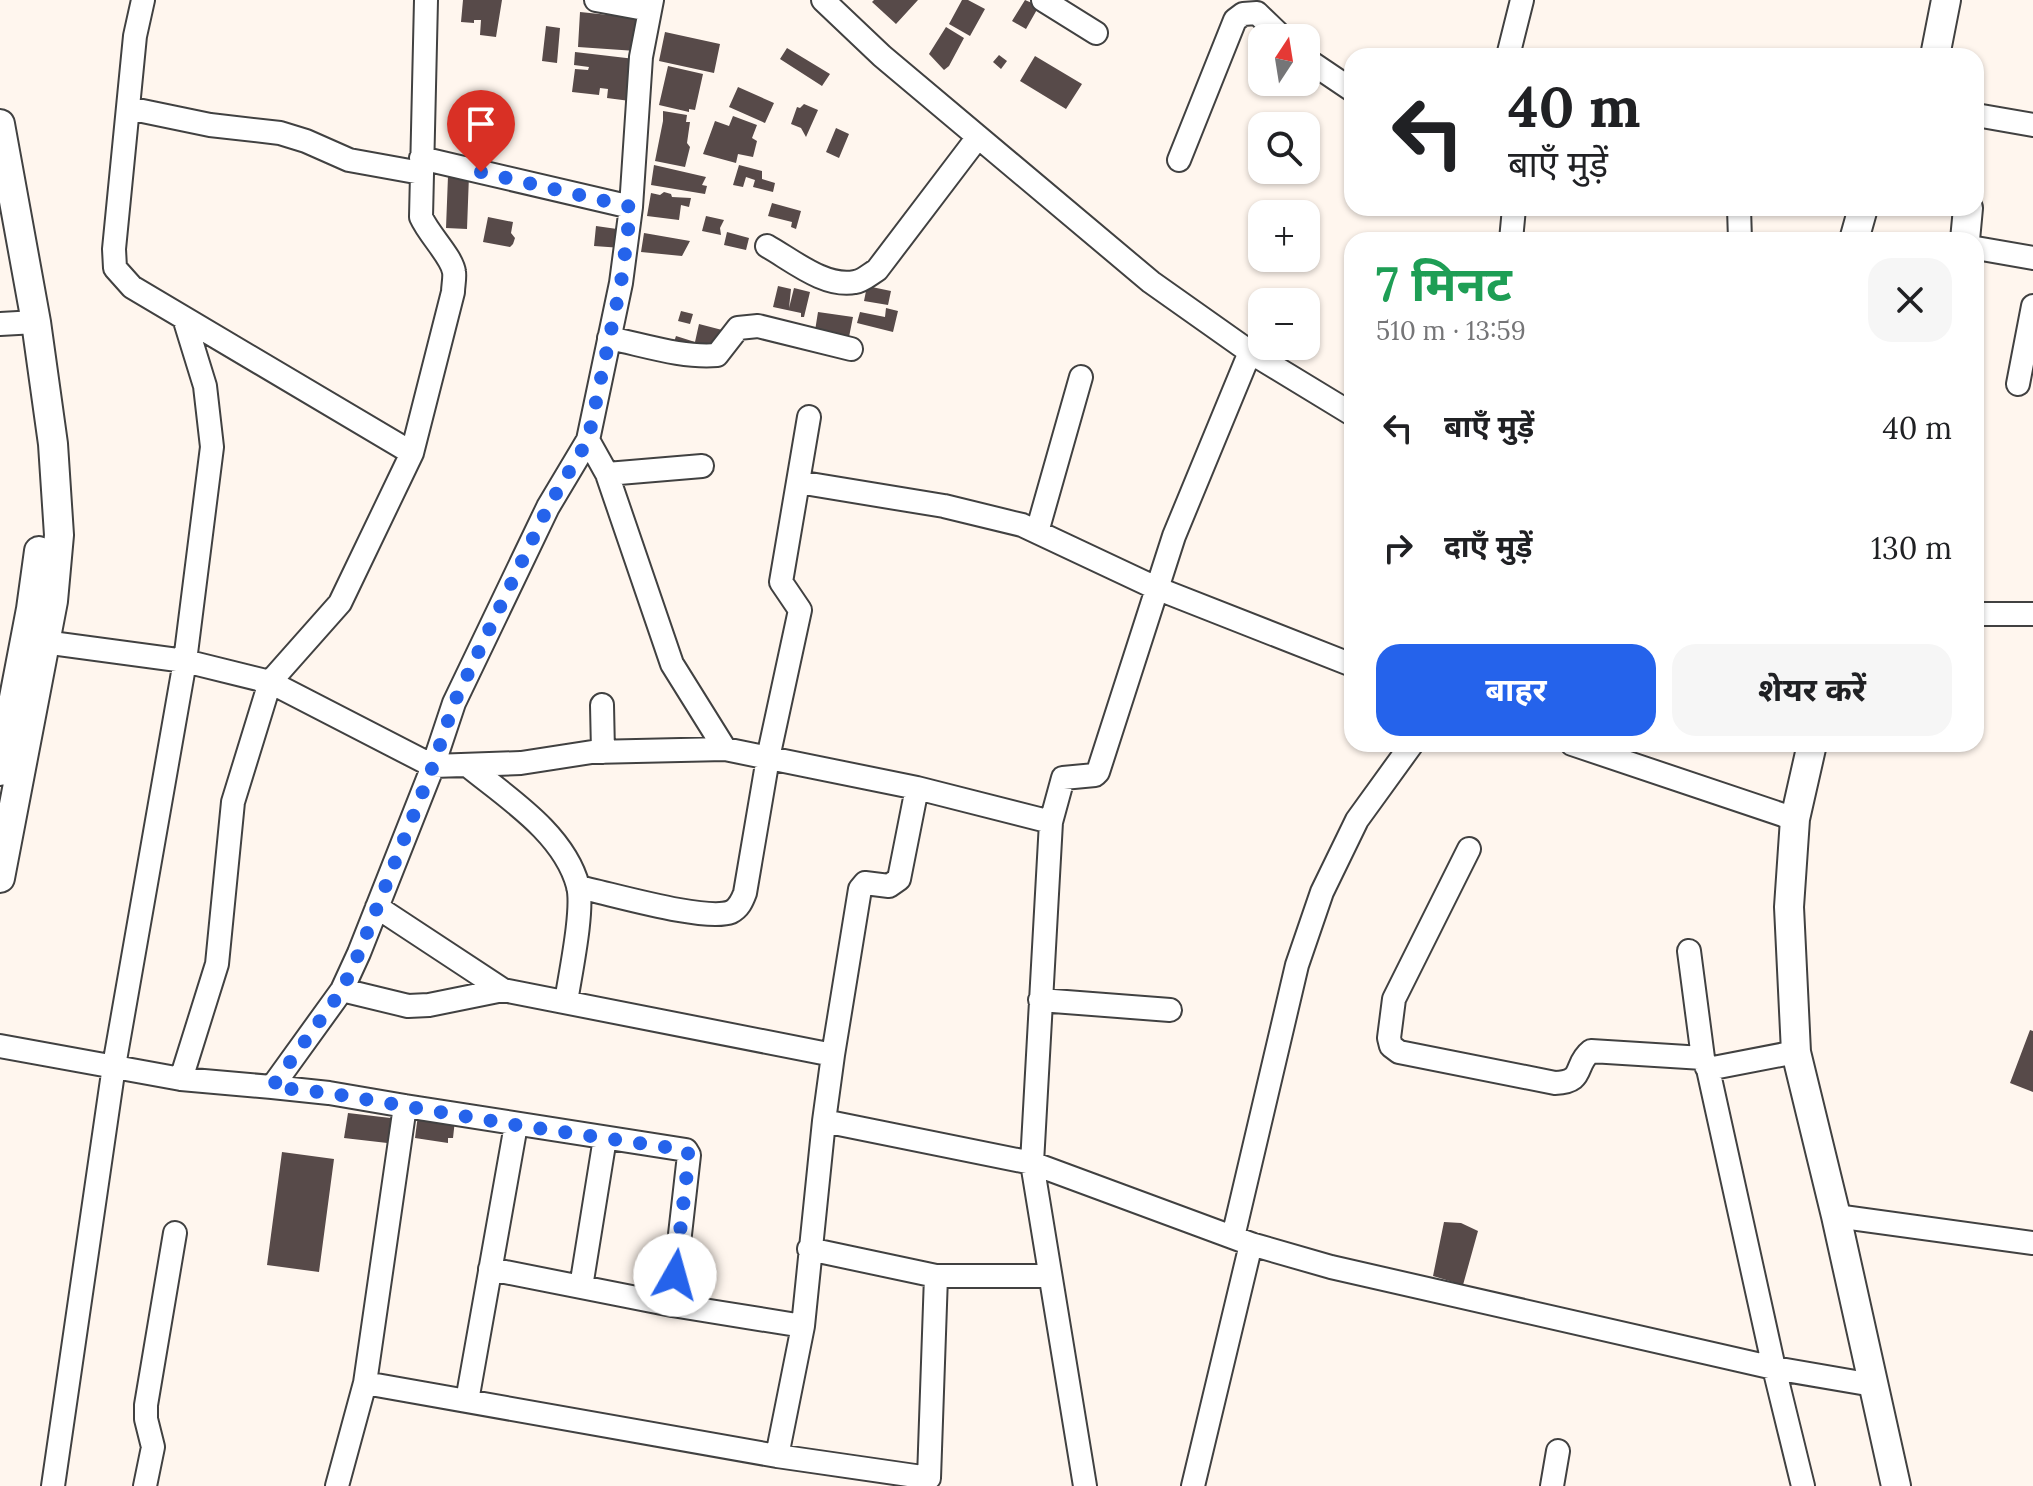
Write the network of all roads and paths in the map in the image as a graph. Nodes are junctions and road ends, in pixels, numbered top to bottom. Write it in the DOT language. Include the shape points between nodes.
graph roads {
  1 [pos="143,0"];
  2 [pos="426,0"];
  3 [pos="596,0"];
  4 [pos="823,0"];
  5 [pos="1043,0"];
  6 [pos="1946,0"];
  7 [pos="1520,1"];
  8 [pos="651,5"];
  9 [pos="1268,24"];
  10 [pos="1096,33"];
  11 [pos="1510,48"];
  12 [pos="1937,48"];
  13 [pos="1320,68"];
  14 [pos="1344,85"];
  15 [pos="128,108"];
  16 [pos="1984,116"];
  17 [pos="0,124"];
  18 [pos="2033,125"];
  19 [pos="978,137"];
  20 [pos="1179,160"];
  21 [pos="421,166"];
  22 [pos="631,207"];
  23 [pos="0,231"];
  24 [pos="767,246"];
  25 [pos="1984,249"];
  26 [pos="2033,258"];
  27 [pos="2033,306"];
  28 [pos="184,318"];
  29 [pos="18,323"];
  30 [pos="609,338"];
  31 [pos="851,349"];
  32 [pos="1248,351"];
  33 [pos="1248,357"];
  34 [pos="1263,360"];
  35 [pos="1081,377"];
  36 [pos="2018,384"];
  37 [pos="1344,409"];
  38 [pos="809,417"];
  39 [pos="588,440"];
  40 [pos="412,453"];
  41 [pos="702,466"];
  42 [pos="607,474"];
  43 [pos="798,482"];
  44 [pos="1037,532"];
  45 [pos="1156,588"];
  46 [pos="1984,614"];
  47 [pos="2033,614"];
  48 [pos="36,640"];
  49 [pos="185,661"];
  50 [pos="1344,662"];
  51 [pos="18,681"];
  52 [pos="270,682"];
  53 [pos="602,705"];
  54 [pos="725,749"];
  55 [pos="603,752"];
  56 [pos="1406,752"];
  57 [pos="1596,752"];
  58 [pos="1810,752"];
  59 [pos="768,758"];
  60 [pos="467,765"];
  61 [pos="433,766"];
  62 [pos="0,771"];
  63 [pos="917,788"];
  64 [pos="1795,819"];
  65 [pos="1051,822"];
  66 [pos="1469,849"];
  67 [pos="0,878"];
  68 [pos="578,887"];
  69 [pos="377,907"];
  70 [pos="1689,951"];
  71 [pos="342,990"];
  72 [pos="503,990"];
  73 [pos="1040,1000"];
  74 [pos="566,1002"];
  75 [pos="1170,1010"];
  76 [pos="0,1046"];
  77 [pos="1796,1052"];
  78 [pos="833,1055"];
  79 [pos="1705,1064"];
  80 [pos="114,1066"];
  81 [pos="181,1079"];
  82 [pos="272,1087"];
  83 [pos="405,1106"];
  84 [pos="824,1121"];
  85 [pos="516,1125"];
  86 [pos="605,1138"];
  87 [pos="1032,1163"];
  88 [pos="1836,1216"];
  89 [pos="175,1233"];
  90 [pos="1242,1241"];
  91 [pos="2033,1243"];
  92 [pos="809,1249"];
  93 [pos="490,1269"];
  94 [pos="936,1276"];
  95 [pos="1048,1276"];
  96 [pos="581,1287"];
  97 [pos="672,1305"];
  98 [pos="803,1326"];
  99 [pos="1774,1368"];
  100 [pos="365,1383"];
  101 [pos="1873,1385"];
  102 [pos="467,1401"];
  103 [pos="1558,1451"];
  104 [pos="777,1456"];
  105 [pos="930,1482"];
  106 [pos="53,1486"];
  107 [pos="145,1486"];
  108 [pos="337,1486"];
  109 [pos="1085,1486"];
  110 [pos="1193,1486"];
  111 [pos="1552,1486"];
  112 [pos="1803,1486"];
  113 [pos="1896,1486"];
  1 -- 15 [label="street"];
  2 -- 21 [label="street"];
  3 -- 8 [label="street"];
  4 -- 19 [label="street"];
  5 -- 10 [label="street"];
  6 -- 12 [label="street"];
  7 -- 11 [label="street"];
  8 -- 22 [label="street" via="641,57"];
  9 -- 20 [label="street" via="1257,13 1235,20"];
  13 -- 14 [label="street"];
  15 -- 21 [label="street" via="280,133 349,160"];
  15 -- 28 [label="street" via="115,268 132,287"];
  16 -- 18 [label="street"];
  17 -- 29 [label="street"];
  19 -- 24 [label="street" via="877,270 858,282 827,280"];
  19 -- 32 [label="street" via="1151,282"];
  21 -- 22 [label="street"];
  21 -- 40 [label="street" via="421,217 454,271"];
  22 -- 30 [label="street"];
  23 -- 29 [label="street"];
  25 -- 26 [label="street"];
  27 -- 36 [label="street"];
  28 -- 40 [label="street"];
  28 -- 49 [label="street" via="205,386 212,447"];
  29 -- 48 [label="street" via="53,444 59,535 53,601"];
  30 -- 31 [label="street" via="717,355 738,328 758,326"];
  30 -- 39 [label="street"];
  33 -- 45 [label="street"];
  34 -- 37 [label="street"];
  35 -- 44 [label="street"];
  38 -- 43 [label="street"];
  39 -- 42 [label="street"];
  39 -- 61 [label="street" via="548,507 467,675"];
  40 -- 52 [label="street" via="340,603"];
  41 -- 42 [label="street"];
  42 -- 54 [label="street" via="672,664"];
  43 -- 44 [label="street" via="944,506"];
  43 -- 59 [label="street" via="781,582 800,610"];
  44 -- 45 [label="street"];
  45 -- 50 [label="street"];
  45 -- 65 [label="street" via="1098,772 1063,778"];
  46 -- 47 [label="street"];
  48 -- 49 [label="street"];
  48 -- 51 [label="street"];
  49 -- 52 [label="street"];
  49 -- 80 [label="street"];
  51 -- 62 [label="street"];
  51 -- 67 [label="street"];
  52 -- 61 [label="street"];
  52 -- 81 [label="street" via="233,802 217,964"];
  53 -- 55 [label="street"];
  54 -- 55 [label="street"];
  54 -- 59 [label="street"];
  55 -- 60 [label="street"];
  56 -- 90 [label="street" via="1357,820 1322,892 1297,965"];
  57 -- 64 [label="street"];
  58 -- 64 [label="street"];
  59 -- 63 [label="street"];
  59 -- 68 [label="street" via="745,893 730,913 703,914"];
  60 -- 61 [label="street"];
  60 -- 68 [label="street" via="562,851"];
  61 -- 69 [label="street"];
  63 -- 65 [label="street"];
  63 -- 78 [label="street" via="899,879 889,886 865,883 860,889"];
  64 -- 77 [label="street" via="1789,907"];
  65 -- 73 [label="street"];
  66 -- 79 [label="street" via="1394,999 1391,1046 1399,1052 1555,1083 1576,1078 1591,1051"];
  68 -- 74 [label="street"];
  69 -- 71 [label="street"];
  69 -- 72 [label="street"];
  70 -- 79 [label="street"];
  71 -- 72 [label="street" via="408,1006"];
  71 -- 82 [label="street"];
  72 -- 74 [label="street"];
  73 -- 75 [label="street"];
  73 -- 87 [label="street"];
  74 -- 78 [label="street"];
  76 -- 80 [label="street"];
  77 -- 79 [label="street"];
  77 -- 88 [label="street"];
  78 -- 84 [label="street"];
  79 -- 99 [label="street"];
  80 -- 81 [label="street"];
  80 -- 106 [label="street"];
  81 -- 82 [label="street"];
  82 -- 83 [label="street"];
  83 -- 85 [label="street"];
  83 -- 100 [label="street"];
  84 -- 87 [label="street"];
  84 -- 92 [label="street"];
  85 -- 86 [label="street"];
  85 -- 93 [label="street"];
  86 -- 96 [label="street"];
  86 -- 97 [label="street" via="682,1149 689,1155"];
  87 -- 90 [label="street"];
  87 -- 95 [label="street"];
  88 -- 91 [label="street"];
  88 -- 101 [label="street"];
  89 -- 107 [label="street" via="146,1405 153,1447"];
  90 -- 99 [label="street" via="1331,1267"];
  90 -- 110 [label="street"];
  92 -- 94 [label="street"];
  92 -- 98 [label="street"];
  93 -- 96 [label="street"];
  93 -- 102 [label="street"];
  94 -- 95 [label="street"];
  94 -- 105 [label="street"];
  95 -- 109 [label="street"];
  96 -- 97 [label="street"];
  97 -- 98 [label="street"];
  98 -- 104 [label="street"];
  99 -- 101 [label="street"];
  99 -- 112 [label="street"];
  100 -- 102 [label="street"];
  100 -- 108 [label="street"];
  101 -- 113 [label="street"];
  102 -- 104 [label="street"];
  103 -- 111 [label="street"];
  104 -- 105 [label="street"];
}
